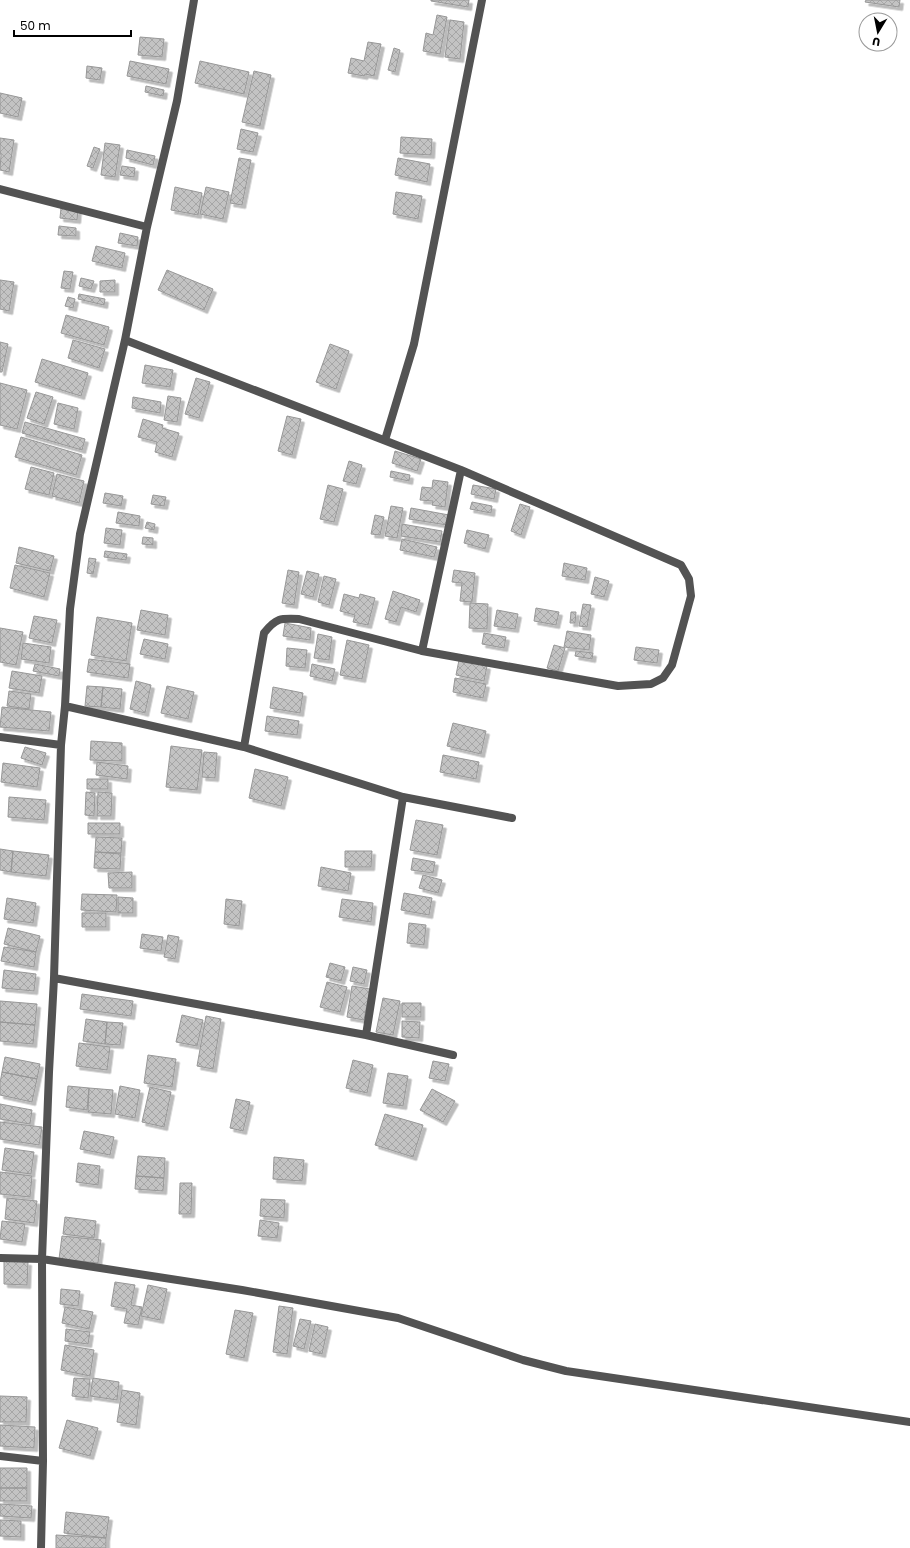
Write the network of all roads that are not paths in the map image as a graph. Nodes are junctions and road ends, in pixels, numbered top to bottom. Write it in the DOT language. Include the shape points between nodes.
graph roads {
  1 [pos="194,0"];
  2 [pos="482,0"];
  3 [pos="0,189"];
  4 [pos="147,227"];
  5 [pos="125,340"];
  6 [pos="385,440"];
  7 [pos="461,470"];
  8 [pos="422,651"];
  9 [pos="66,706"];
  10 [pos="0,738"];
  11 [pos="61,745"];
  12 [pos="244,747"];
  13 [pos="403,797"];
  14 [pos="512,818"];
  15 [pos="54,978"];
  16 [pos="366,1035"];
  17 [pos="453,1055"];
  18 [pos="0,1258"];
  19 [pos="42,1259"];
  20 [pos="910,1422"];
  21 [pos="0,1456"];
  22 [pos="43,1461"];
  23 [pos="41,1548"];
  1 -- 4 [label="street" via="177,101"];
  2 -- 6 [label="street" via="414,344"];
  3 -- 4 [label="street"];
  4 -- 5 [label="street"];
  5 -- 6 [label="street"];
  5 -- 9 [label="street" via="80,534 70,609"];
  6 -- 7 [label="street"];
  7 -- 8 [label="street"];
  7 -- 8 [label="street" via="680,565 688,579 690,596 672,665 663,678 651,684 618,686"];
  8 -- 12 [label="street" via="299,619 284,618 273,622 264,633"];
  9 -- 11 [label="street"];
  9 -- 12 [label="street"];
  10 -- 11 [label="street"];
  11 -- 15 [label="street"];
  12 -- 13 [label="street"];
  13 -- 14 [label="street"];
  13 -- 16 [label="street"];
  15 -- 16 [label="street"];
  15 -- 19 [label="street"];
  16 -- 17 [label="street"];
  18 -- 19 [label="street"];
  19 -- 20 [label="street" via="242,1290 398,1318 523,1360 566,1371"];
  19 -- 22 [label="street"];
  21 -- 22 [label="street"];
  22 -- 23 [label="street"];
}
